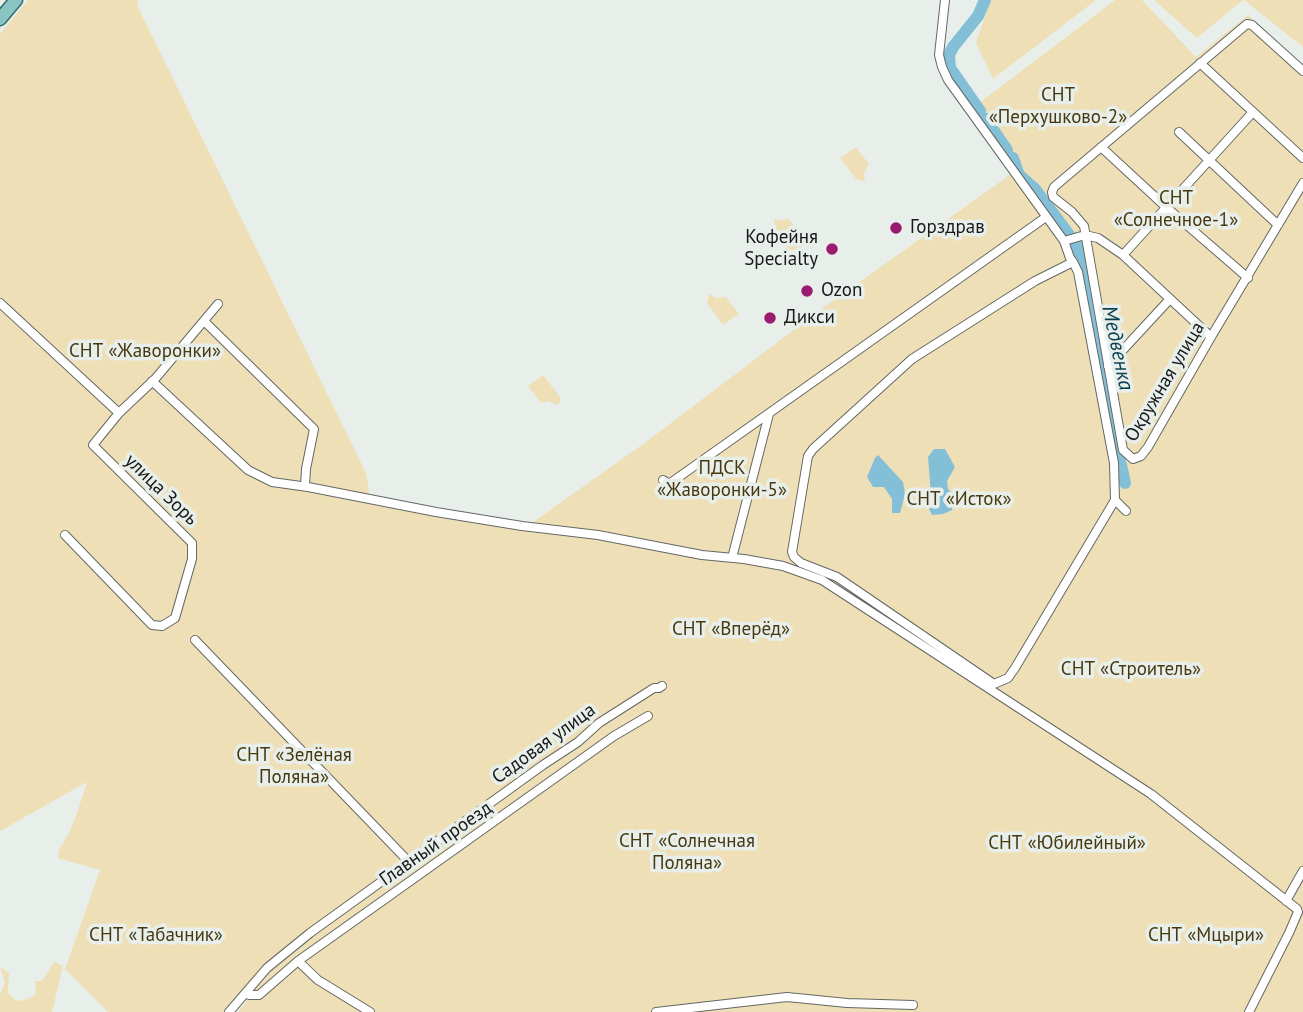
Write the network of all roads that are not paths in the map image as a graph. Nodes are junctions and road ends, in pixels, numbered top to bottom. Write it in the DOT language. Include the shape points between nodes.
graph roads {
  1 [pos="7,0"];
  2 [pos="16,0"];
  3 [pos="945,0"];
  4 [pos="0,8"];
  5 [pos="0,19"];
  6 [pos="1199,63"];
  7 [pos="1303,71"];
  8 [pos="1253,112"];
  9 [pos="1179,132"];
  10 [pos="1101,147"];
  11 [pos="1303,158"];
  12 [pos="1210,160"];
  13 [pos="1303,183"];
  14 [pos="1166,207"];
  15 [pos="1046,217"];
  16 [pos="1278,225"];
  17 [pos="1081,236"];
  18 [pos="1064,241"];
  19 [pos="1123,255"];
  20 [pos="1073,262"];
  21 [pos="1248,278"];
  22 [pos="1170,299"];
  23 [pos="0,303"];
  24 [pos="218,304"];
  25 [pos="204,321"];
  26 [pos="1211,337"];
  27 [pos="1108,366"];
  28 [pos="152,381"];
  29 [pos="119,413"];
  30 [pos="769,414"];
  31 [pos="663,480"];
  32 [pos="305,486"];
  33 [pos="1115,500"];
  34 [pos="1126,511"];
  35 [pos="65,535"];
  36 [pos="732,558"];
  37 [pos="195,640"];
  38 [pos="662,686"];
  39 [pos="648,716"];
  40 [pos="409,862"];
  41 [pos="1303,871"];
  42 [pos="1286,901"];
  43 [pos="298,961"];
  44 [pos="246,992"];
  45 [pos="913,1005"];
  46 [pos="229,1012"];
  47 [pos="370,1012"];
  48 [pos="656,1012"];
  49 [pos="1249,1012"];
  1 -- 4 [label="main road"];
  2 -- 5 [label="main road"];
  3 -- 15 [label="street" via="939,55 948,80"];
  6 -- 7 [label="street, Окружная улица" via="1247,24"];
  6 -- 8 [label="street"];
  6 -- 10 [label="street, Окружная улица"];
  8 -- 11 [label="street"];
  8 -- 12 [label="street"];
  9 -- 12 [label="street"];
  10 -- 14 [label="street"];
  10 -- 17 [label="street, Окружная улица" via="1052,192 1084,226"];
  12 -- 14 [label="street"];
  12 -- 16 [label="street"];
  13 -- 16 [label="street, Окружная улица"];
  14 -- 19 [label="street"];
  14 -- 21 [label="street"];
  15 -- 18 [label="street"];
  15 -- 30 [label="street"];
  16 -- 21 [label="street, Окружная улица"];
  17 -- 18 [label="street"];
  17 -- 19 [label="street" via="1098,239"];
  17 -- 27 [label="street, Окружная улица"];
  18 -- 20 [label="street"];
  19 -- 22 [label="street"];
  20 -- 33 [label="street" via="1114,463"];
  20 -- 33 [label="street" via="912,359 813,449 808,456 792,552 801,563 837,577 994,684 1008,678 1015,668"];
  21 -- 26 [label="street, Окружная улица"];
  22 -- 26 [label="street"];
  22 -- 27 [label="street"];
  23 -- 29 [label="street"];
  24 -- 25 [label="street"];
  25 -- 28 [label="street"];
  25 -- 32 [label="street" via="314,429"];
  26 -- 27 [label="street, Окружная улица" via="1148,447 1133,459 1123,450"];
  28 -- 29 [label="street"];
  28 -- 32 [label="street" via="248,470 272,482"];
  29 -- 35 [label="street, улица Зорь" via="93,445 192,543 176,618 162,626 152,625"];
  30 -- 31 [label="street" via="669,484"];
  30 -- 36 [label="street"];
  32 -- 36 [label="street" via="436,512"];
  33 -- 34 [label="street"];
  36 -- 42 [label="street" via="783,566 827,583 1151,794"];
  37 -- 40 [label="street"];
  38 -- 40 [label="street, Садовая улица" via="599,723"];
  39 -- 43 [label="street, Главный проезд"];
  40 -- 44 [label="street, Садовая улица" via="310,933"];
  41 -- 42 [label="street"];
  42 -- 49 [label="street" via="1298,912"];
  43 -- 44 [label="street, Главный проезд" via="259,995"];
  43 -- 47 [label="street" via="318,980"];
  44 -- 46 [label="street, Садовая улица"];
  45 -- 48 [label="street" via="787,997"];
}
